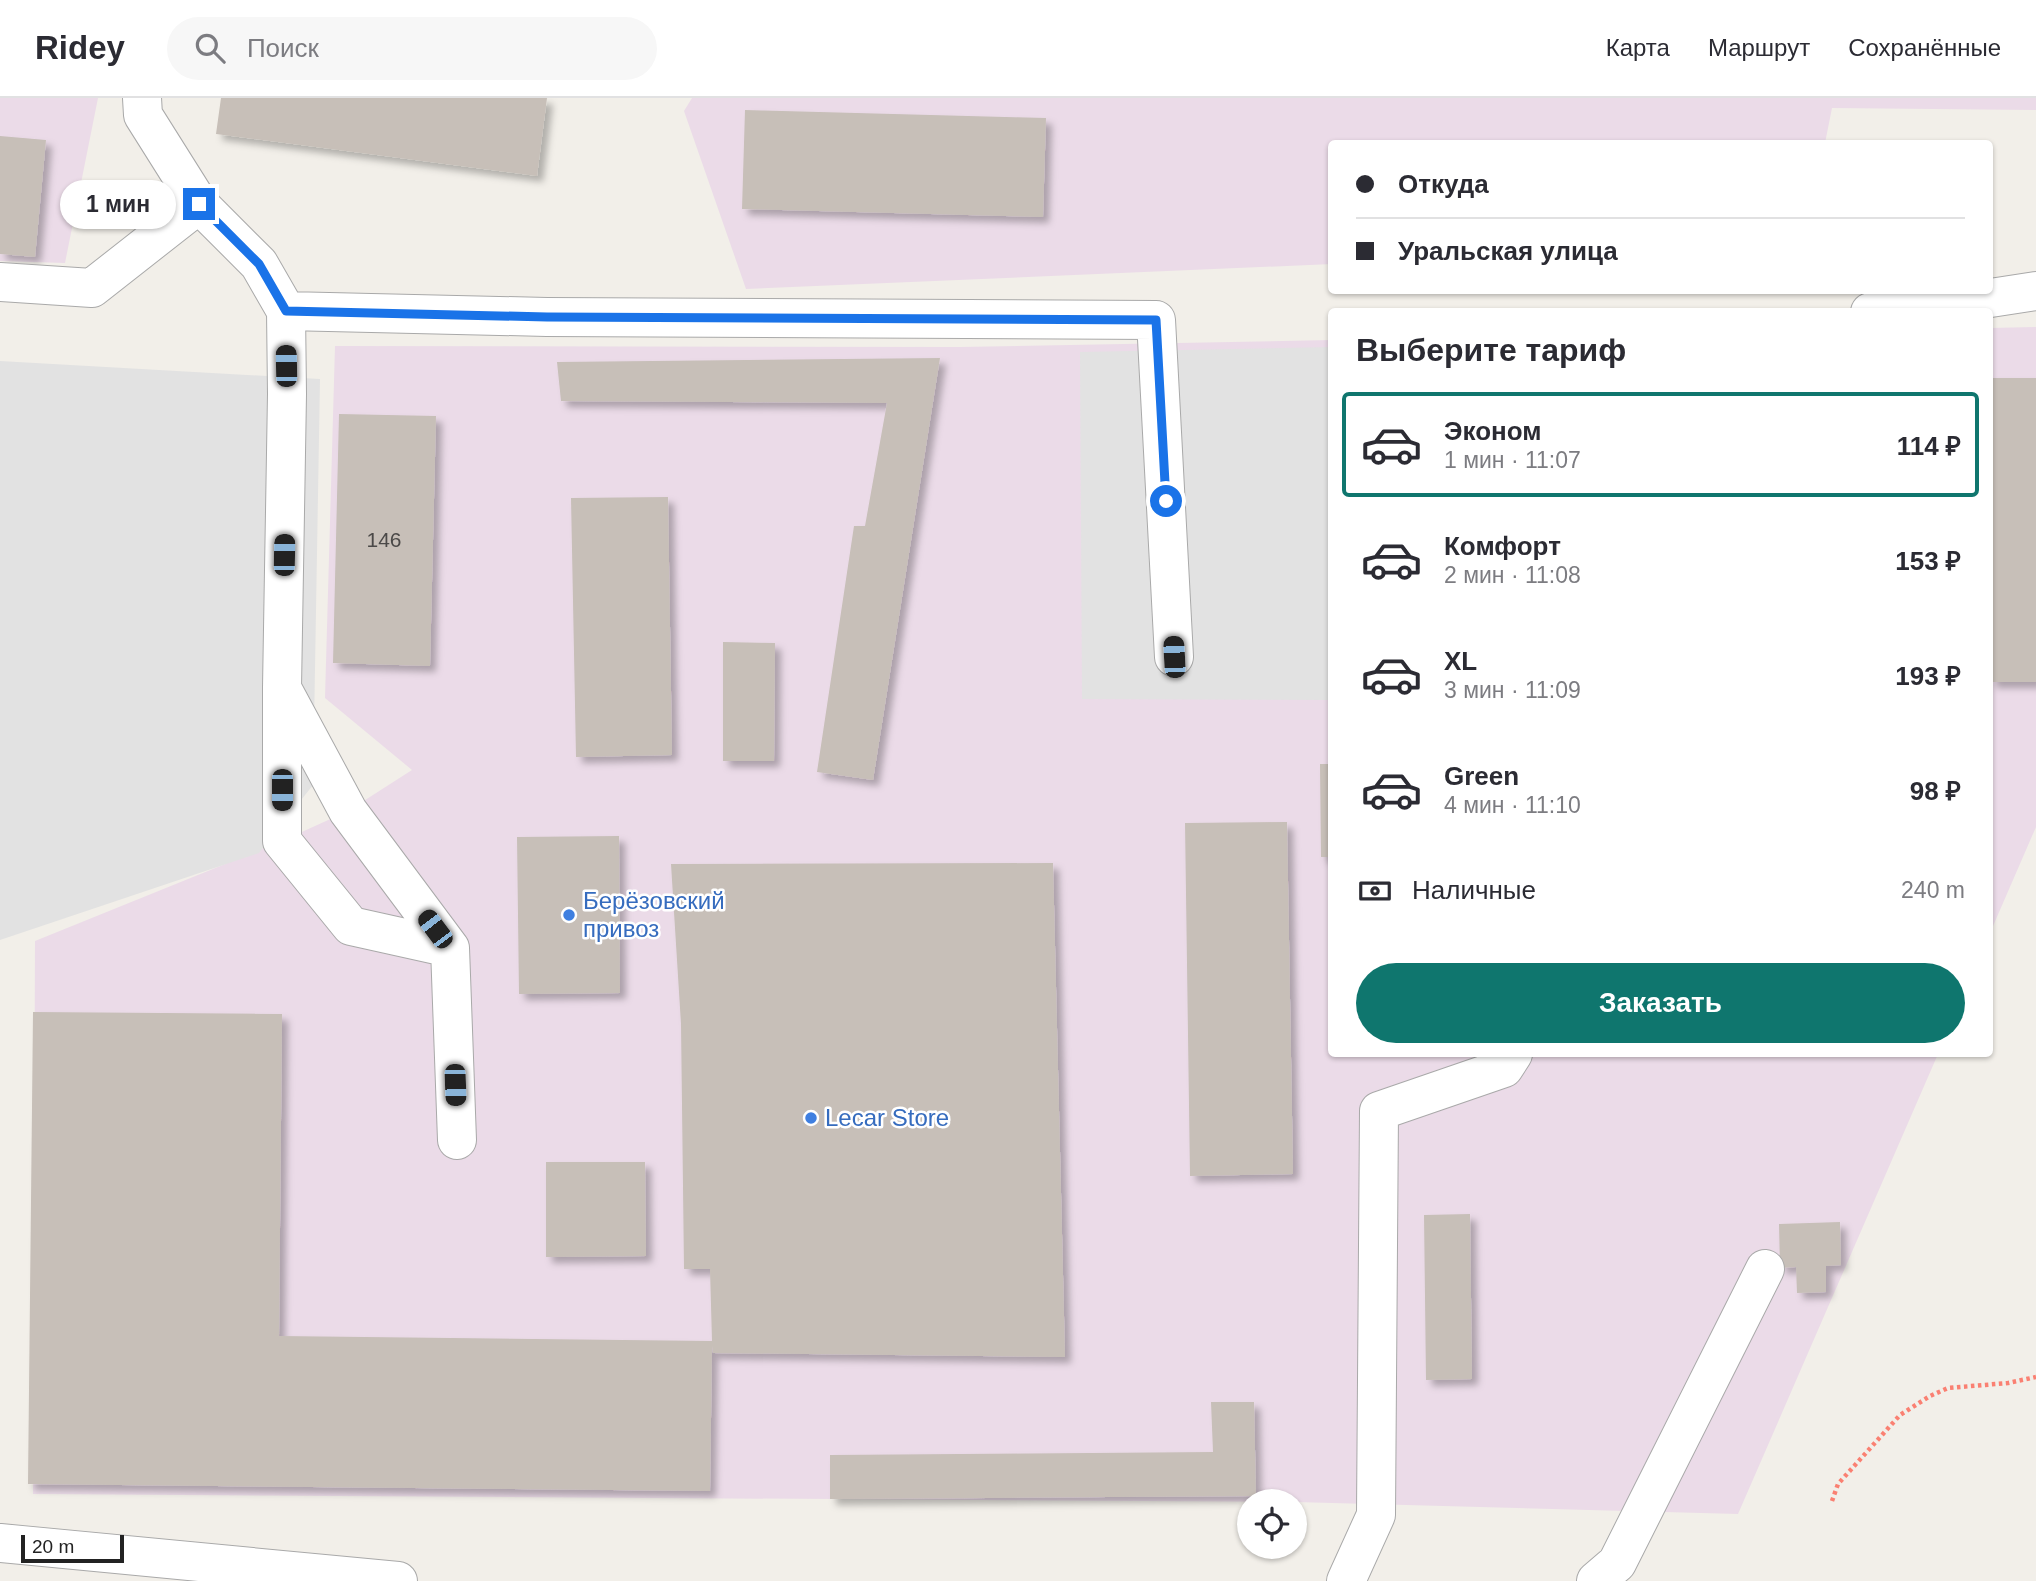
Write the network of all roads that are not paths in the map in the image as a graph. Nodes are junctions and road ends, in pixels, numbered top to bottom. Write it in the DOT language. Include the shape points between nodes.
graph roads {
  1 [pos="142,98"];
  2 [pos="199,204"];
  3 [pos="0,282"];
  4 [pos="2036,291"];
  5 [pos="1926,308"];
  6 [pos="286,311"];
  7 [pos="1174,657"];
  8 [pos="282,688"];
  9 [pos="450,948"];
  10 [pos="1511,1057"];
  11 [pos="457,1140"];
  12 [pos="1765,1269"];
  13 [pos="0,1543"];
  14 [pos="398,1581"];
  15 [pos="1346,1581"];
  16 [pos="1596,1581"];
  1 -- 2 [label="street" via="143,115"];
  2 -- 3 [label="street" via="92,288"];
  2 -- 6 [label="street" via="259,264"];
  4 -- 5 [label="street"];
  6 -- 7 [label="street" via="1156,320"];
  6 -- 8 [label="street"];
  8 -- 9 [label="street" via="348,811"];
  8 -- 9 [label="street" via="282,841 351,926"];
  9 -- 11 [label="street"];
  10 -- 15 [label="street" via="1504,1068 1379,1111 1376,1515"];
  12 -- 16 [label="street" via="1617,1563"];
  13 -- 14 [label="street"];
}
